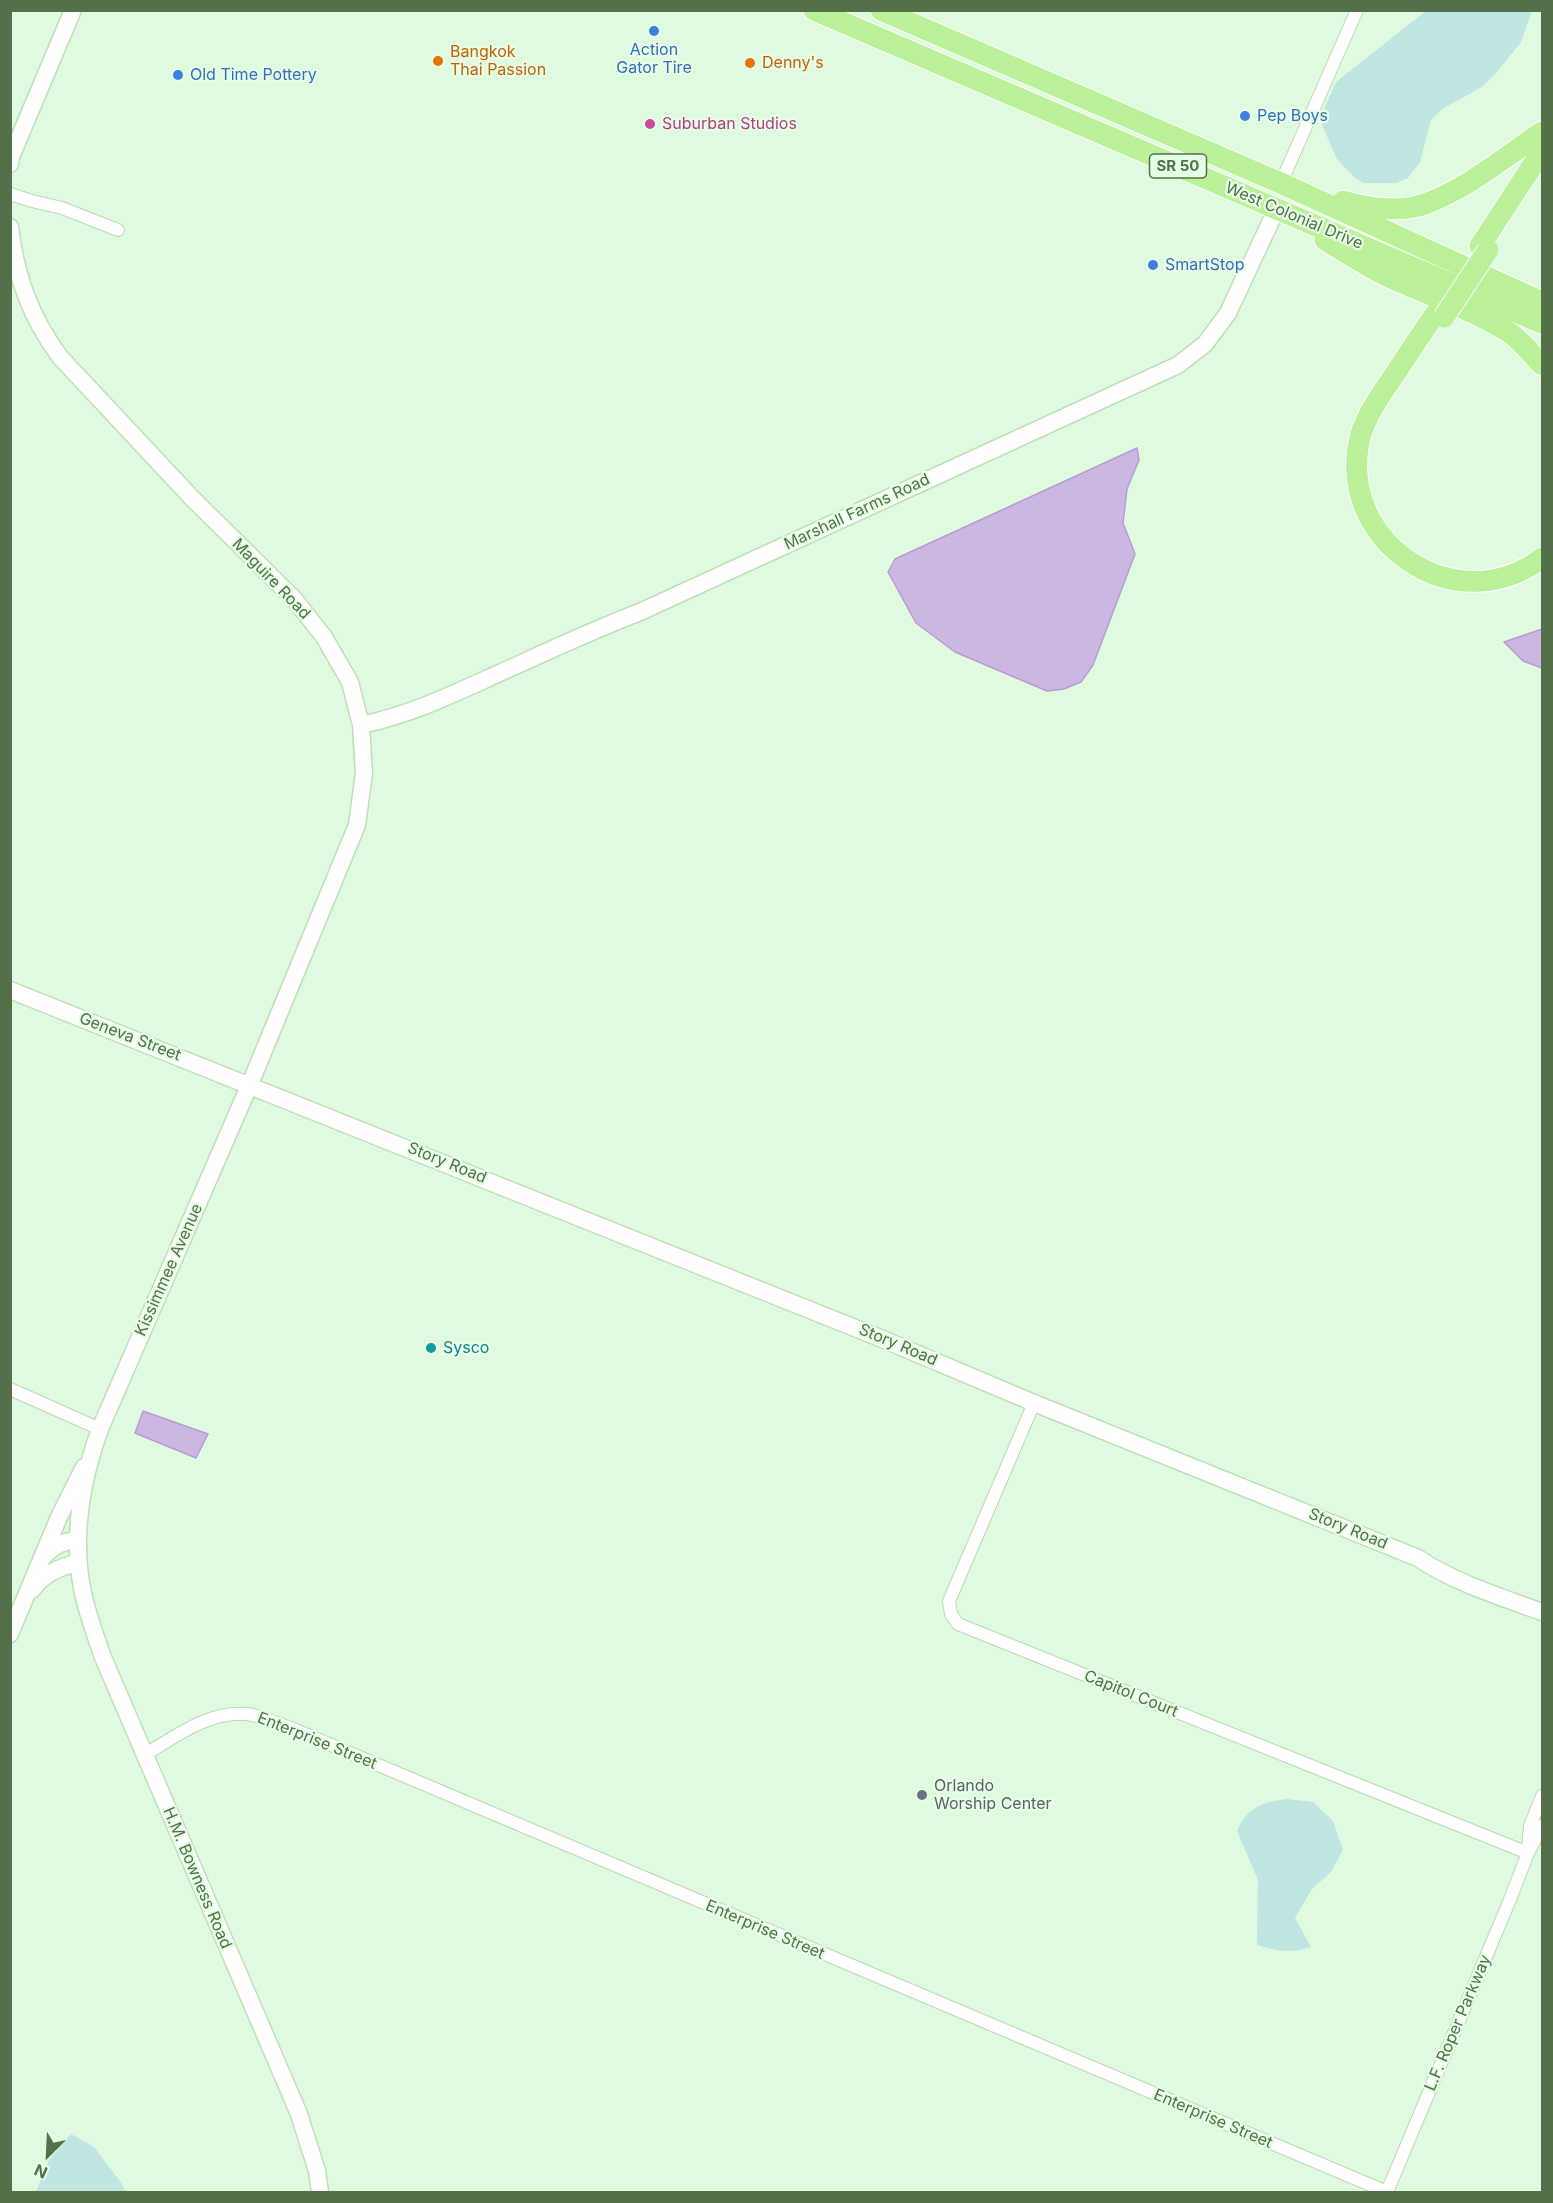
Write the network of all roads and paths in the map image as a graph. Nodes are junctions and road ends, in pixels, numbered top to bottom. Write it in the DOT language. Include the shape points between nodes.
graph roads {
  1 [pos="73,10"];
  2 [pos="814,10"];
  3 [pos="881,10"];
  4 [pos="1357,10"];
  5 [pos="1542,132"];
  6 [pos="1542,151"];
  7 [pos="10,164"];
  8 [pos="1542,167"];
  9 [pos="1283,184"];
  10 [pos="10,194"];
  11 [pos="1277,208"];
  12 [pos="10,227"];
  13 [pos="118,230"];
  14 [pos="1484,248"];
  15 [pos="1542,302"];
  16 [pos="1440,315"];
  17 [pos="1542,323"];
  18 [pos="1542,365"];
  19 [pos="1542,547"];
  20 [pos="1542,558"];
  21 [pos="361,725"];
  22 [pos="10,990"];
  23 [pos="250,1084"];
  24 [pos="10,1389"];
  25 [pos="1034,1403"];
  26 [pos="100,1429"];
  27 [pos="90,1456"];
  28 [pos="78,1540"];
  29 [pos="39,1562"];
  30 [pos="78,1562"];
  31 [pos="26,1598"];
  32 [pos="1542,1612"];
  33 [pos="10,1634"];
  34 [pos="144,1755"];
  35 [pos="1542,1796"];
  36 [pos="1542,1826"];
  37 [pos="1528,1853"];
  38 [pos="1387,2192"];
  39 [pos="320,2193"];
  1 -- 7 [label="street"];
  2 -- 11 [label="highway, West Colonial Drive / SR 50"];
  3 -- 9 [label="highway, West Colonial Drive / SR 50"];
  4 -- 9 [label="street"];
  5 -- 9 [label="highway" via="1461,186 1424,204 1364,206"];
  6 -- 14 [label="highway"];
  8 -- 14 [label="highway"];
  9 -- 15 [label="highway, West Colonial Drive / SR 50"];
  10 -- 13 [label="street" via="62,208"];
  11 -- 17 [label="highway, West Colonial Drive / SR 50"];
  11 -- 18 [label="highway" via="1360,262 1509,333"];
  11 -- 21 [label="street, Marshall Farms Road" via="1228,313 1205,344 1178,365 640,612 435,702 394,718"];
  12 -- 21 [label="street, Maguire Road" via="21,286 45,336 191,497 295,600 324,637 350,682"];
  14 -- 16 [label="highway"];
  16 -- 19 [label="highway" via="1375,420 1365,467 1376,514 1405,549 1446,569 1491,572 1522,561"];
  16 -- 20 [label="highway" via="1376,401 1361,435 1357,472 1369,519 1406,561 1455,581 1487,581 1516,574"];
  21 -- 23 [label="street, Maguire Road" via="364,773 357,825"];
  22 -- 23 [label="street, Geneva Street"];
  23 -- 25 [label="street, Story Road"];
  23 -- 26 [label="street, Kissimmee Avenue"];
  24 -- 26 [label="street"];
  25 -- 32 [label="street, Story Road" via="1419,1558 1496,1596"];
  25 -- 37 [label="street, Capitol Court" via="950,1601 951,1614 958,1624"];
  26 -- 27 [label="street, Kissimmee Avenue"];
  27 -- 28 [label="street, Kissimmee Avenue"];
  27 -- 29 [label="street, Kissimmee Avenue"];
  28 -- 29 [label="street" via="64,1541"];
  28 -- 30 [label="street, Kissimmee Avenue"];
  29 -- 31 [label="street, Kissimmee Avenue"];
  30 -- 31 [label="street, Kissimmee Avenue" via="56,1568 40,1578"];
  30 -- 34 [label="street, H.M. Bowness Road" via="85,1604 102,1655"];
  31 -- 33 [label="street, Kissimmee Avenue"];
  34 -- 38 [label="street, Enterprise Street" via="215,1717 247,1714 291,1728"];
  34 -- 39 [label="street, H.M. Bowness Road" via="302,2120"];
  35 -- 37 [label="street, L.F. Roper Parkway" via="1530,1826"];
  36 -- 37 [label="street, L.F. Roper Parkway"];
  37 -- 38 [label="street, L.F. Roper Parkway"];
}
